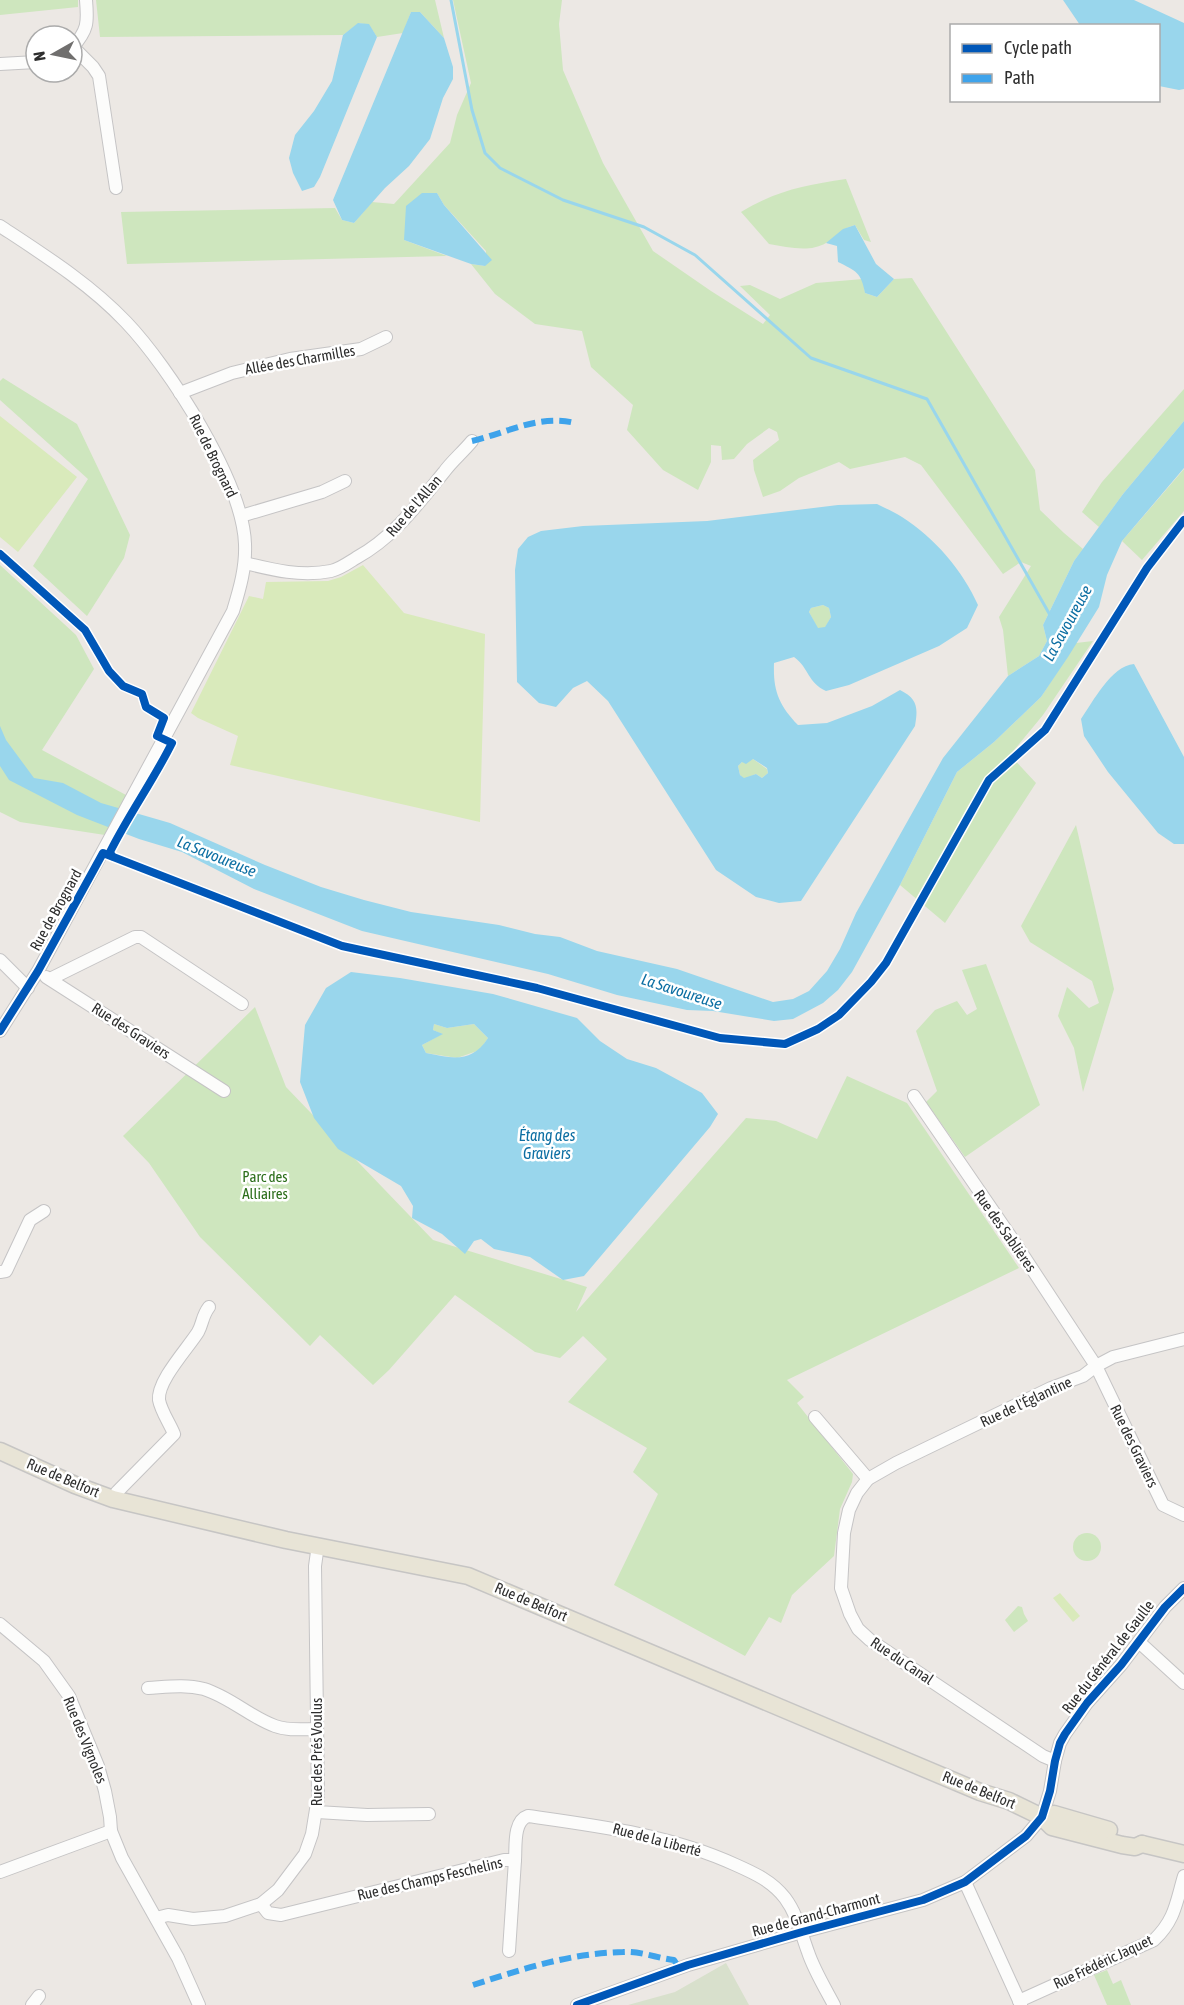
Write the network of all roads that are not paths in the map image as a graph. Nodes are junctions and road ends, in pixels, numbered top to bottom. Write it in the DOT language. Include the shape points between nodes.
graph roads {
  1 [pos="86,0"];
  2 [pos="84,31"];
  3 [pos="84,58"];
  4 [pos="24,63"];
  5 [pos="0,64"];
  6 [pos="116,188"];
  7 [pos="0,226"];
  8 [pos="386,337"];
  9 [pos="180,393"];
  10 [pos="472,441"];
  11 [pos="345,481"];
  12 [pos="241,516"];
  13 [pos="245,563"];
  14 [pos="0,960"];
  15 [pos="38,971"];
  16 [pos="50,979"];
  17 [pos="28,988"];
  18 [pos="242,1004"];
  19 [pos="0,1031"];
  20 [pos="224,1091"];
  21 [pos="914,1096"];
  22 [pos="44,1211"];
  23 [pos="0,1272"];
  24 [pos="209,1307"];
  25 [pos="1184,1339"];
  26 [pos="1096,1366"];
  27 [pos="816,1417"];
  28 [pos="0,1451"];
  29 [pos="870,1478"];
  30 [pos="113,1499"];
  31 [pos="1184,1515"];
  32 [pos="318,1545"];
  33 [pos="1184,1588"];
  34 [pos="0,1624"];
  35 [pos="1139,1642"];
  36 [pos="1184,1683"];
  37 [pos="148,1688"];
  38 [pos="317,1729"];
  39 [pos="1054,1761"];
  40 [pos="317,1812"];
  41 [pos="429,1814"];
  42 [pos="1042,1817"];
  43 [pos="111,1831"];
  44 [pos="1184,1854"];
  45 [pos="515,1860"];
  46 [pos="0,1872"];
  47 [pos="1184,1876"];
  48 [pos="965,1882"];
  49 [pos="261,1904"];
  50 [pos="156,1918"];
  51 [pos="802,1932"];
  52 [pos="509,1951"];
  53 [pos="1020,2003"];
  54 [pos="199,2005"];
  55 [pos="577,2005"];
  56 [pos="834,2005"];
  1 -- 2 [label="street" via="88,21"];
  3 -- 6 [label="street" via="99,76"];
  4 -- 5 [label="street"];
  7 -- 9 [label="street, Rue de Brognard" via="62,267 112,309 160,363"];
  8 -- 9 [label="street, Allée des Charmilles" via="361,349 290,359 232,373"];
  9 -- 12 [label="street, Rue de Brognard" via="212,449"];
  10 -- 13 [label="street, Rue de l'Allan" via="406,520 380,543 343,566 302,573"];
  11 -- 12 [label="street" via="322,492"];
  12 -- 13 [label="street, Rue de Brognard"];
  13 -- 15 [label="street, Rue de Brognard" via="233,611"];
  14 -- 17 [label="street"];
  15 -- 16 [label="street, Rue des Graviers"];
  15 -- 17 [label="street, Rue de Brognard"];
  16 -- 18 [label="street" via="135,936"];
  16 -- 20 [label="street, Rue des Graviers"];
  17 -- 19 [label="street, Rue de Brognard"];
  21 -- 26 [label="street, Rue des Sablières"];
  22 -- 23 [label="street" via="30,1220 6,1272"];
  24 -- 30 [label="street" via="161,1390 159,1401 174,1434"];
  25 -- 26 [label="street, Rue de l'Églantine" via="1123,1354"];
  26 -- 29 [label="street, Rue de l'Églantine" via="1083,1376"];
  26 -- 31 [label="street, Rue des Graviers" via="1163,1505"];
  27 -- 29 [label="street"];
  28 -- 30 [label="main road, Rue de Belfort"];
  29 -- 39 [label="street, Rue du Canal" via="857,1492 844,1533 841,1588 858,1629"];
  30 -- 32 [label="main road, Rue de Belfort"];
  32 -- 38 [label="street, Rue des Prés Voulus"];
  32 -- 42 [label="main road, Rue de Belfort" via="468,1576"];
  33 -- 35 [label="street, Rue du Général de Gaulle"];
  34 -- 43 [label="street, Rue des Vignoles" via="44,1661 69,1696 98,1766"];
  35 -- 36 [label="street"];
  35 -- 39 [label="street, Rue du Général de Gaulle" via="1077,1718 1060,1743"];
  37 -- 38 [label="street" via="203,1689 276,1727"];
  38 -- 40 [label="street, Rue des Prés Voulus"];
  39 -- 42 [label="street, Rue du Général de Gaulle"];
  40 -- 41 [label="street"];
  40 -- 49 [label="street, Rue des Prés Voulus" via="305,1854 278,1890"];
  42 -- 44 [label="main road" via="1054,1814"];
  42 -- 48 [label="street, Rue de Grand-Charmont" via="1026,1836"];
  43 -- 46 [label="street"];
  43 -- 50 [label="street, Rue des Vignoles"];
  45 -- 49 [label="street, Rue des Champs Feschelins" via="281,1915 268,1913"];
  45 -- 51 [label="street, Rue de la Liberté" via="518,1823 528,1816 606,1827 688,1846 772,1884 784,1897"];
  45 -- 52 [label="street, Rue des Champs Feschelins"];
  47 -- 53 [label="street, Rue Frédéric Jaquet" via="1172,1918 1154,1940"];
  48 -- 51 [label="street, Rue de Grand-Charmont" via="923,1900"];
  48 -- 53 [label="street"];
  49 -- 50 [label="street, Rue des Prés Voulus" via="225,1916"];
  50 -- 54 [label="street, Rue des Vignoles"];
  51 -- 55 [label="street, Rue de Grand-Charmont" via="688,1965"];
  51 -- 56 [label="street" via="808,1954"];
}
